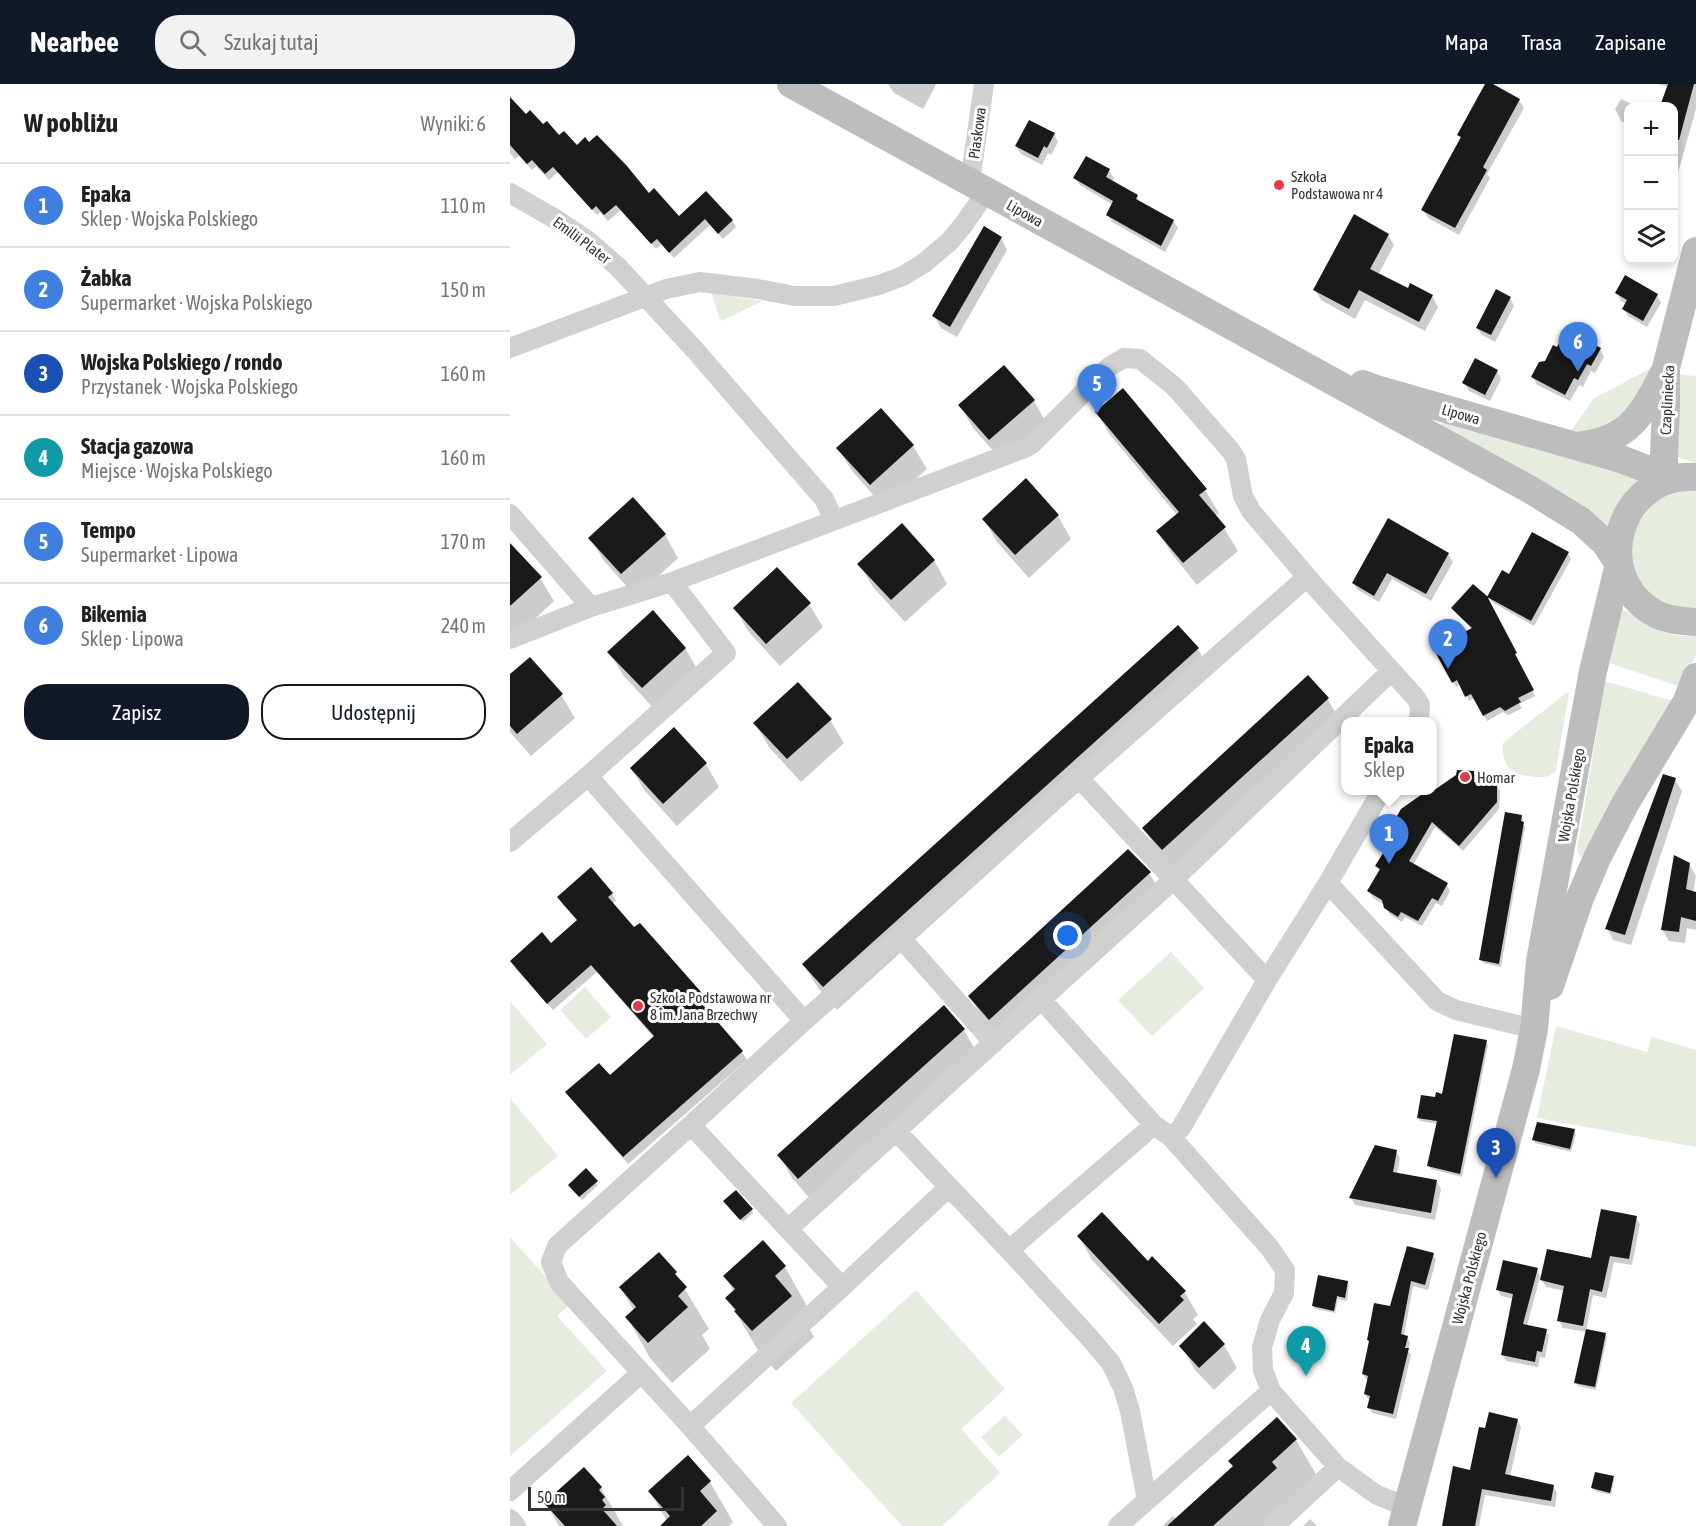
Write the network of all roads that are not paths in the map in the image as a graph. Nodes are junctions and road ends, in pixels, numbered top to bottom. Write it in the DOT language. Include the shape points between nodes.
graph roads {
  1 [pos="791,84"];
  2 [pos="984,84"];
  3 [pos="978,187"];
  4 [pos="510,193"];
  5 [pos="1696,251"];
  6 [pos="646,296"];
  7 [pos="1259,341"];
  8 [pos="510,348"];
  9 [pos="1666,369"];
  10 [pos="1576,446"];
  11 [pos="1696,477"];
  12 [pos="1665,481"];
  13 [pos="510,514"];
  14 [pos="834,520"];
  15 [pos="1619,564"];
  16 [pos="1307,577"];
  17 [pos="672,582"];
  18 [pos="591,607"];
  19 [pos="1696,622"];
  20 [pos="510,639"];
  21 [pos="1390,669"];
  22 [pos="1693,689"];
  23 [pos="1342,717"];
  24 [pos="1419,717"];
  25 [pos="1341,718"];
  26 [pos="588,776"];
  27 [pos="1079,778"];
  28 [pos="1379,795"];
  29 [pos="510,842"];
  30 [pos="1173,880"];
  31 [pos="1328,883"];
  32 [pos="900,937"];
  33 [pos="1267,980"];
  34 [pos="1041,999"];
  35 [pos="804,1021"];
  36 [pos="1534,1029"];
  37 [pos="994,1043"];
  38 [pos="692,1125"];
  39 [pos="1154,1125"];
  40 [pos="896,1131"];
  41 [pos="1171,1137"];
  42 [pos="949,1186"];
  43 [pos="788,1229"];
  44 [pos="1009,1250"];
  45 [pos="842,1287"];
  46 [pos="641,1373"];
  47 [pos="1271,1391"];
  48 [pos="690,1426"];
  49 [pos="1338,1467"];
  50 [pos="510,1491"];
  51 [pos="1147,1500"];
  52 [pos="1404,1517"];
  53 [pos="510,1519"];
  54 [pos="516,1526"];
  55 [pos="777,1526"];
  56 [pos="1118,1526"];
  57 [pos="1274,1526"];
  1 -- 3 [label="street, Lipowa"];
  2 -- 3 [label="street, Piaskowa"];
  3 -- 6 [label="street" via="949,242 903,276 879,285 834,296 794,296 700,282"];
  3 -- 7 [label="street, Lipowa"];
  4 -- 6 [label="street, Emilii Plater" via="587,240"];
  5 -- 9 [label="street, Czapliniecka"];
  6 -- 8 [label="street"];
  6 -- 14 [label="street, Emilii Plater" via="824,499"];
  7 -- 10 [label="street, Lipowa" via="1376,390"];
  7 -- 15 [label="street, Lipowa" via="1574,516 1605,543"];
  9 -- 10 [label="street" via="1632,423 1600,442"];
  9 -- 12 [label="street, Czapliniecka"];
  10 -- 12 [label="street, Lipowa" via="1644,468"];
  11 -- 12 [label="street"];
  12 -- 15 [label="street" via="1647,490 1622,523"];
  13 -- 18 [label="street"];
  14 -- 16 [label="street" via="1025,448 1109,367 1124,358 1140,359 1175,387 1231,451 1251,511"];
  14 -- 17 [label="street"];
  15 -- 19 [label="street" via="1626,584 1656,614"];
  15 -- 36 [label="street, Wojska Polskiego" via="1591,682 1540,961"];
  16 -- 21 [label="street"];
  16 -- 27 [label="street"];
  17 -- 18 [label="street"];
  17 -- 26 [label="street" via="726,653"];
  18 -- 20 [label="street"];
  21 -- 23 [label="street"];
  21 -- 24 [label="street" via="1416,698"];
  22 -- 36 [label="street, Wojska Polskiego" via="1597,858"];
  25 -- 30 [label="street"];
  26 -- 29 [label="street"];
  26 -- 35 [label="street"];
  27 -- 30 [label="street"];
  27 -- 32 [label="street"];
  28 -- 31 [label="street"];
  30 -- 33 [label="street"];
  30 -- 34 [label="street"];
  31 -- 33 [label="street"];
  31 -- 36 [label="street" via="1437,1001 1456,1010"];
  32 -- 35 [label="street"];
  32 -- 37 [label="street"];
  33 -- 41 [label="street" via="1181,1128"];
  34 -- 37 [label="street"];
  34 -- 39 [label="street"];
  35 -- 38 [label="street"];
  36 -- 52 [label="street, Wojska Polskiego"];
  37 -- 40 [label="street"];
  38 -- 43 [label="street"];
  38 -- 46 [label="street" via="557,1246 550,1262 559,1281"];
  39 -- 41 [label="street"];
  39 -- 44 [label="street"];
  40 -- 42 [label="street"];
  40 -- 43 [label="street"];
  41 -- 47 [label="street" via="1285,1270 1284,1293 1262,1347 1263,1370"];
  42 -- 44 [label="street"];
  42 -- 45 [label="street"];
  43 -- 45 [label="street"];
  44 -- 51 [label="street" via="1111,1363 1130,1411"];
  45 -- 48 [label="street"];
  46 -- 48 [label="street"];
  46 -- 50 [label="street"];
  47 -- 49 [label="street"];
  47 -- 51 [label="street"];
  48 -- 55 [label="street"];
  49 -- 52 [label="street"];
  49 -- 57 [label="street"];
  51 -- 56 [label="street"];
  53 -- 54 [label="street"];
}
